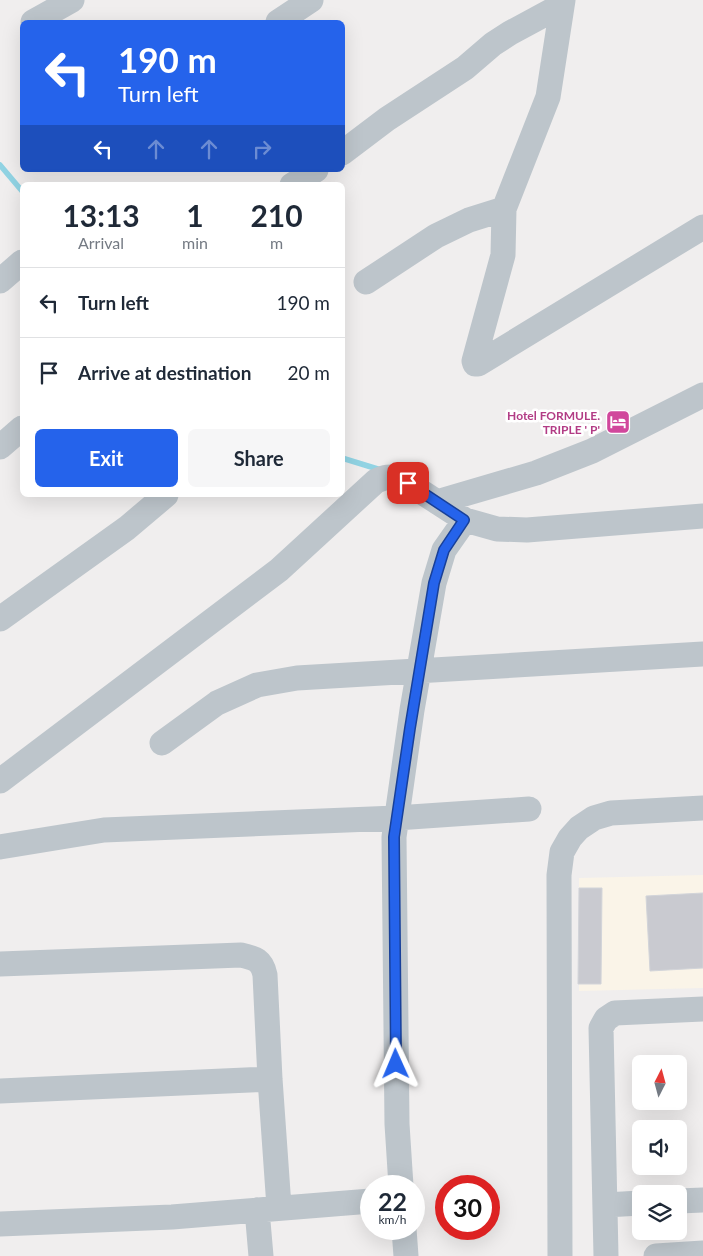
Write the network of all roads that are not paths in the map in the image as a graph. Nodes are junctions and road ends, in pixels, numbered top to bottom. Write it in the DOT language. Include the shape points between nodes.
graph roads {
  1 [pos="72,0"];
  2 [pos="311,0"];
  3 [pos="562,2"];
  4 [pos="37,20"];
  5 [pos="281,20"];
  6 [pos="345,151"];
  7 [pos="313,172"];
  8 [pos="297,182"];
  9 [pos="504,209"];
  10 [pos="703,227"];
  11 [pos="20,264"];
  12 [pos="0,281"];
  13 [pos="366,282"];
  14 [pos="703,395"];
  15 [pos="20,430"];
  16 [pos="0,447"];
  17 [pos="164,497"];
  18 [pos="437,502"];
  19 [pos="703,516"];
  20 [pos="464,520"];
  21 [pos="0,619"];
  22 [pos="703,654"];
  23 [pos="419,670"];
  24 [pos="162,743"];
  25 [pos="0,781"];
  26 [pos="703,808"];
  27 [pos="529,809"];
  28 [pos="396,818"];
  29 [pos="0,847"];
  30 [pos="0,964"];
  31 [pos="703,1010"];
  32 [pos="270,1079"];
  33 [pos="0,1091"];
  34 [pos="400,1175"];
  35 [pos="703,1200"];
  36 [pos="687,1201"];
  37 [pos="360,1202"];
  38 [pos="632,1204"];
  39 [pos="605,1205"];
  40 [pos="268,1208"];
  41 [pos="0,1224"];
  42 [pos="405,1240"];
  43 [pos="703,1253"];
  44 [pos="262,1256"];
  45 [pos="406,1256"];
  46 [pos="560,1256"];
  47 [pos="606,1256"];
  48 [pos="656,1256"];
  1 -- 4 [label="street"];
  2 -- 5 [label="street"];
  3 -- 6 [label="street" via="493,44 464,68"];
  3 -- 9 [label="street" via="548,97"];
  7 -- 8 [label="street"];
  9 -- 10 [label="street" via="503,255 475,364"];
  9 -- 13 [label="street" via="469,220 436,236"];
  11 -- 12 [label="street"];
  14 -- 18 [label="street" via="592,451 536,473"];
  15 -- 16 [label="street"];
  17 -- 21 [label="street" via="127,528"];
  18 -- 20 [label="street"];
  18 -- 25 [label="street" via="400,478 391,476 376,481 279,570"];
  19 -- 20 [label="street" via="528,530 497,529"];
  20 -- 23 [label="street" via="444,550 434,583"];
  22 -- 23 [label="street"];
  23 -- 24 [label="street" via="297,678 257,685 217,703"];
  23 -- 28 [label="street"];
  26 -- 46 [label="street" via="611,813 594,818 574,833 562,852 559,875"];
  27 -- 28 [label="street"];
  28 -- 29 [label="street" via="104,830"];
  28 -- 34 [label="street" via="393,877"];
  30 -- 32 [label="street" via="251,957 259,961 265,975"];
  31 -- 39 [label="street" via="615,1013 601,1028"];
  32 -- 33 [label="street"];
  32 -- 40 [label="street"];
  35 -- 36 [label="street"];
  37 -- 40 [label="street"];
  38 -- 39 [label="street"];
  39 -- 47 [label="street"];
  40 -- 41 [label="street" via="172,1217"];
  40 -- 44 [label="street"];
  42 -- 45 [label="street"];
  43 -- 48 [label="street"];
}
